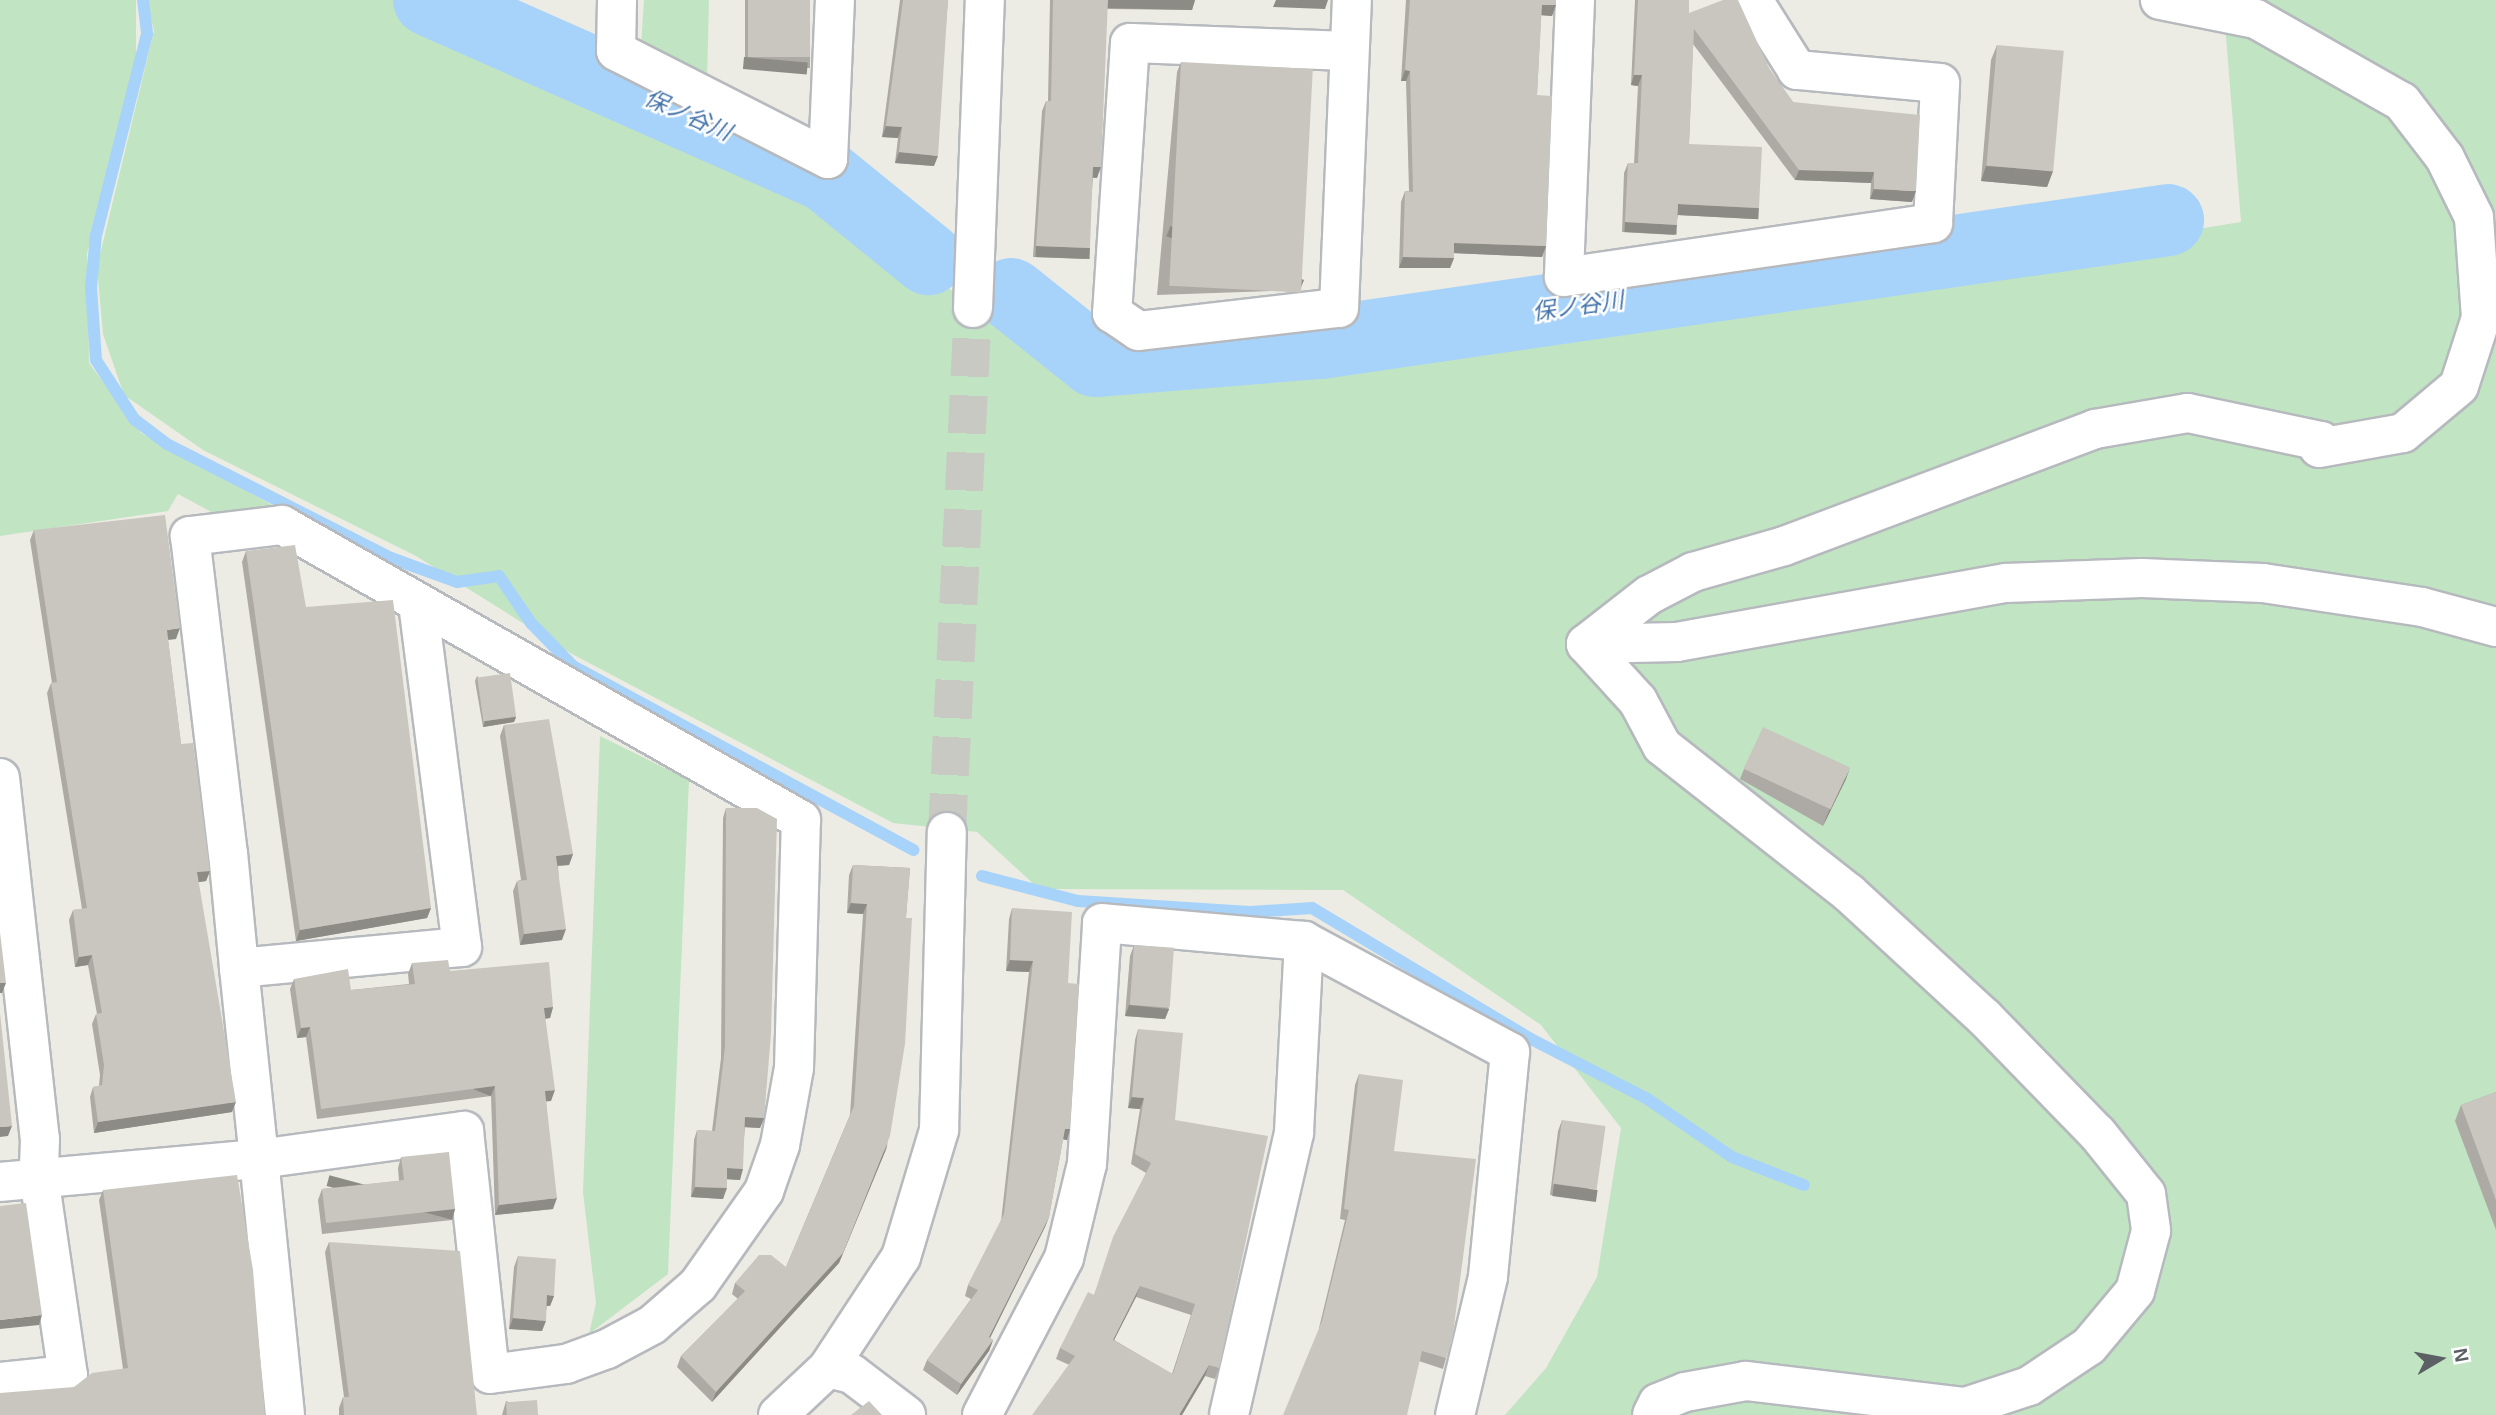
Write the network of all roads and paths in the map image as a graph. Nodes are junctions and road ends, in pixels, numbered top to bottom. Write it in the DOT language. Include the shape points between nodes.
graph roads {
  1 [pos="617,0"];
  2 [pos="835,0"];
  3 [pos="985,0"];
  4 [pos="1352,0"];
  5 [pos="1575,0"];
  6 [pos="1753,0"];
  7 [pos="2160,0"];
  8 [pos="1349,51"];
  9 [pos="973,308"];
  10 [pos="418,604"];
  11 [pos="2496,627"];
  12 [pos="1586,644"];
  13 [pos="0,778"];
  14 [pos="947,832"];
  15 [pos="1304,942"];
  16 [pos="239,968"];
  17 [pos="259,1159"];
  18 [pos="39,1177"];
  19 [pos="0,1182"];
  20 [pos="828,1368"];
  21 [pos="0,1382"];
  22 [pos="285,1415"];
  23 [pos="779,1415"];
  24 [pos="906,1415"];
  25 [pos="982,1415"];
  26 [pos="1228,1415"];
  27 [pos="1455,1415"];
  28 [pos="1651,1415"];
  1 -- 2 [label="street" via="616,51 828,159"];
  3 -- 9 [label="street"];
  4 -- 8 [label="street"];
  5 -- 6 [label="street" via="1564,277 1933,223 1940,83 1797,70"];
  7 -- 12 [label="street" via="2256,19 2311,46 2402,102 2474,217 2481,318 2459,386 2403,433 2319,448 2321,441 2188,413 2095,429 1784,546 1693,572 1649,594"];
  8 -- 8 [label="street" via="1339,308 1139,331 1112,313 1130,43"];
  10 -- 16 [label="street" via="462,947"];
  10 -- 16 [label="street" via="282,525 190,536"];
  10 -- 17 [label="street" via="801,820 794,1068 780,1145 740,1233 698,1284 652,1325 566,1364 490,1374 464,1131"];
  11 -- 12 [label="street" via="2422,607 2263,583 2142,578 2007,583 1677,642"];
  12 -- 28 [label="street" via="1638,701 1662,746 1849,893 1984,1017 2098,1133 2146,1194 2151,1231 2135,1291 2090,1346 2029,1386 1965,1407 1746,1381 1685,1392 1658,1403"];
  13 -- 18 [label="street" via="40,1139"];
  14 -- 20 [label="street" via="939,1130 901,1257"];
  15 -- 25 [label="street" via="1102,923 1087,1164 1064,1258"];
  15 -- 26 [label="street" via="1294,1133"];
  15 -- 27 [label="street" via="1510,1052 1488,1277"];
  16 -- 17 [label="street"];
  17 -- 18 [label="street"];
  17 -- 22 [label="street"];
  18 -- 19 [label="street"];
  18 -- 21 [label="street" via="68,1375"];
  20 -- 23 [label="street"];
  20 -- 24 [label="street" via="852,1374"];
}
